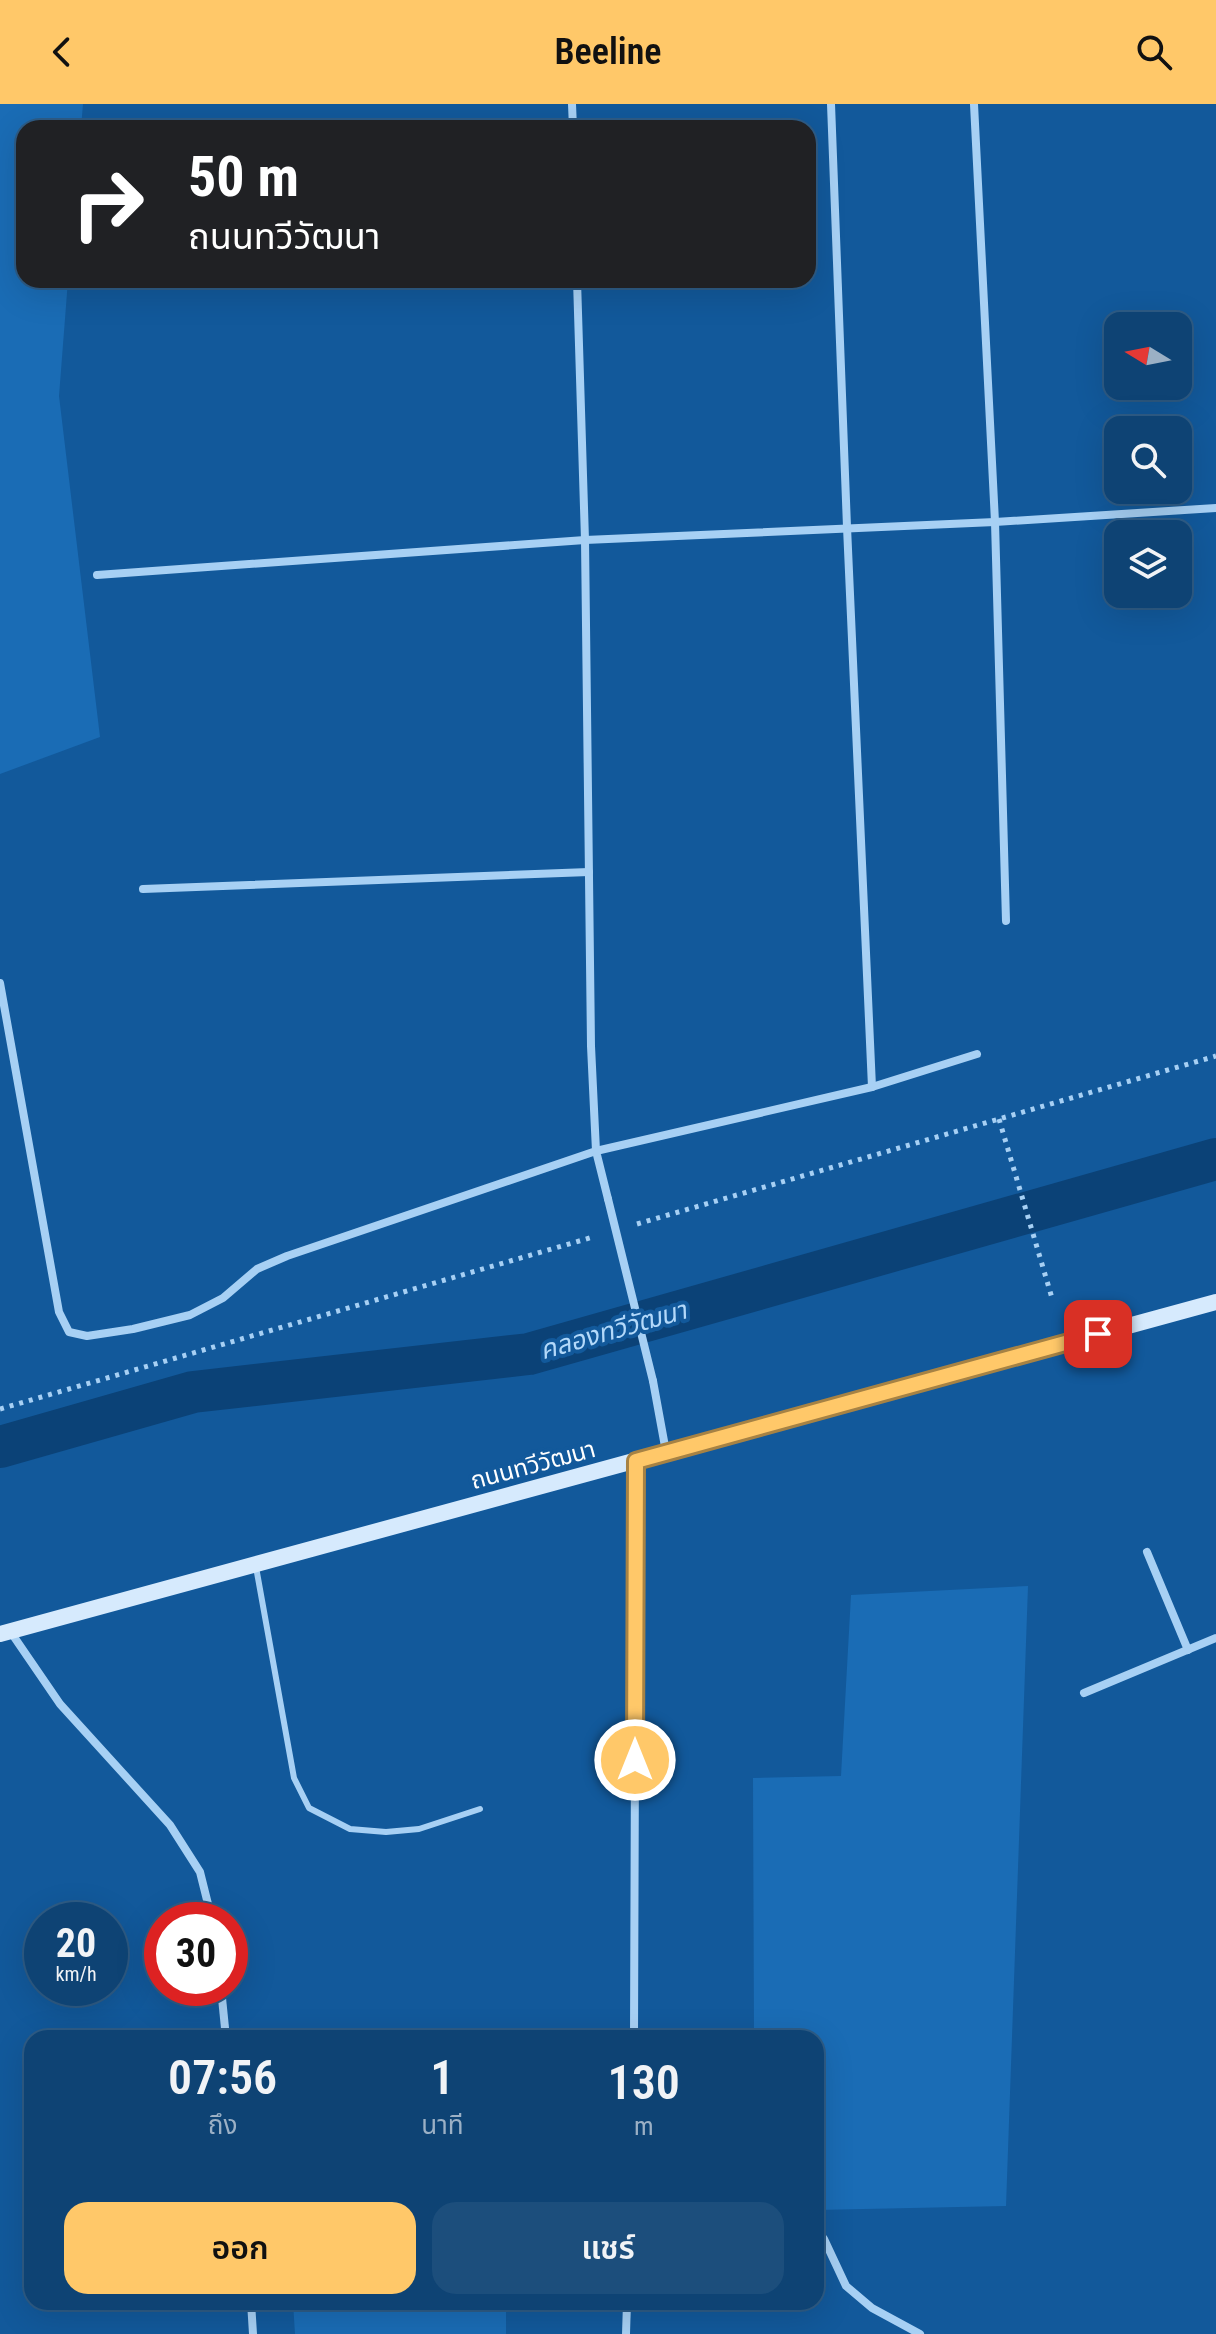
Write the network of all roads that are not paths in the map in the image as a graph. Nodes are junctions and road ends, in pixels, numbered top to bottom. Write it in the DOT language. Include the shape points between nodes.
graph roads {
  1 [pos="831,104"];
  2 [pos="974,104"];
  3 [pos="577,288"];
  4 [pos="1216,508"];
  5 [pos="995,522"];
  6 [pos="847,527"];
  7 [pos="585,540"];
  8 [pos="97,575"];
  9 [pos="589,872"];
  10 [pos="143,889"];
  11 [pos="1006,921"];
  12 [pos="0,983"];
  13 [pos="977,1054"];
  14 [pos="872,1087"];
  15 [pos="596,1151"];
  16 [pos="1216,1302"];
  17 [pos="666,1453"];
  18 [pos="636,1461"];
  19 [pos="1147,1552"];
  20 [pos="255,1564"];
  21 [pos="5,1632"];
  22 [pos="1216,1638"];
  23 [pos="1188,1650"];
  24 [pos="1084,1693"];
  25 [pos="480,1809"];
  26 [pos="208,1902"];
  27 [pos="223,2006"];
  28 [pos="225,2030"];
  29 [pos="634,2030"];
  30 [pos="824,2239"];
  31 [pos="252,2310"];
  32 [pos="627,2310"];
  33 [pos="253,2334"];
  34 [pos="626,2334"];
  35 [pos="920,2334"];
  1 -- 6 [label="street"];
  2 -- 5 [label="street"];
  3 -- 7 [label="street"];
  4 -- 5 [label="street"];
  5 -- 6 [label="street"];
  5 -- 11 [label="street"];
  6 -- 7 [label="street"];
  6 -- 14 [label="street"];
  7 -- 8 [label="street"];
  7 -- 9 [label="street"];
  9 -- 10 [label="street"];
  9 -- 15 [label="street"];
  12 -- 15 [label="street" via="59,1312 69,1332 87,1336 190,1315 223,1298 257,1269 287,1256"];
  13 -- 14 [label="street"];
  14 -- 15 [label="street"];
  15 -- 17 [label="street, bridge"];
  16 -- 17 [label="main road, ถนนทวีวัฒนา"];
  17 -- 18 [label="main road, ถนนทวีวัฒนา"];
  18 -- 20 [label="main road, ถนนทวีวัฒนา"];
  18 -- 29 [label="street"];
  19 -- 23 [label="street"];
  20 -- 21 [label="main road, ถนนทวีวัฒนา"];
  20 -- 25 [label="lane" via="294,1778 309,1808 350,1829 386,1832 419,1829"];
  21 -- 26 [label="street" via="60,1704 170,1825 200,1872"];
  22 -- 23 [label="street"];
  23 -- 24 [label="street"];
  27 -- 28 [label="street"];
  30 -- 35 [label="street" via="846,2286 872,2308"];
  31 -- 33 [label="street"];
  32 -- 34 [label="street"];
}
